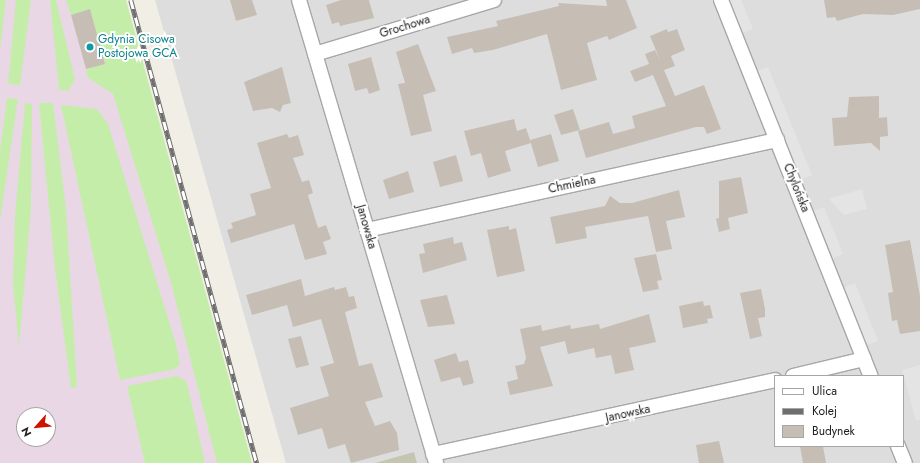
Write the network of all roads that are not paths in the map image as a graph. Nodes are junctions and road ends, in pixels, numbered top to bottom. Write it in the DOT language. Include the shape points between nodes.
graph roads {
  1 [pos="299,0"];
  2 [pos="494,0"];
  3 [pos="721,0"];
  4 [pos="315,54"];
  5 [pos="776,140"];
  6 [pos="366,230"];
  7 [pos="864,359"];
  8 [pos="797,375"];
  9 [pos="871,375"];
  10 [pos="774,380"];
  11 [pos="898,447"];
  12 [pos="435,458"];
  13 [pos="905,463"];
  1 -- 4 [label="street, Janowska"];
  2 -- 4 [label="street, Grochowa"];
  3 -- 5 [label="street, Chylońska"];
  4 -- 6 [label="street, Janowska"];
  5 -- 6 [label="street, Chmielna"];
  5 -- 7 [label="street, Chylońska"];
  6 -- 12 [label="street, Janowska"];
  7 -- 8 [label="street"];
  7 -- 9 [label="street, Chylońska"];
  10 -- 12 [label="street, Janowska"];
  11 -- 13 [label="street"];
}
